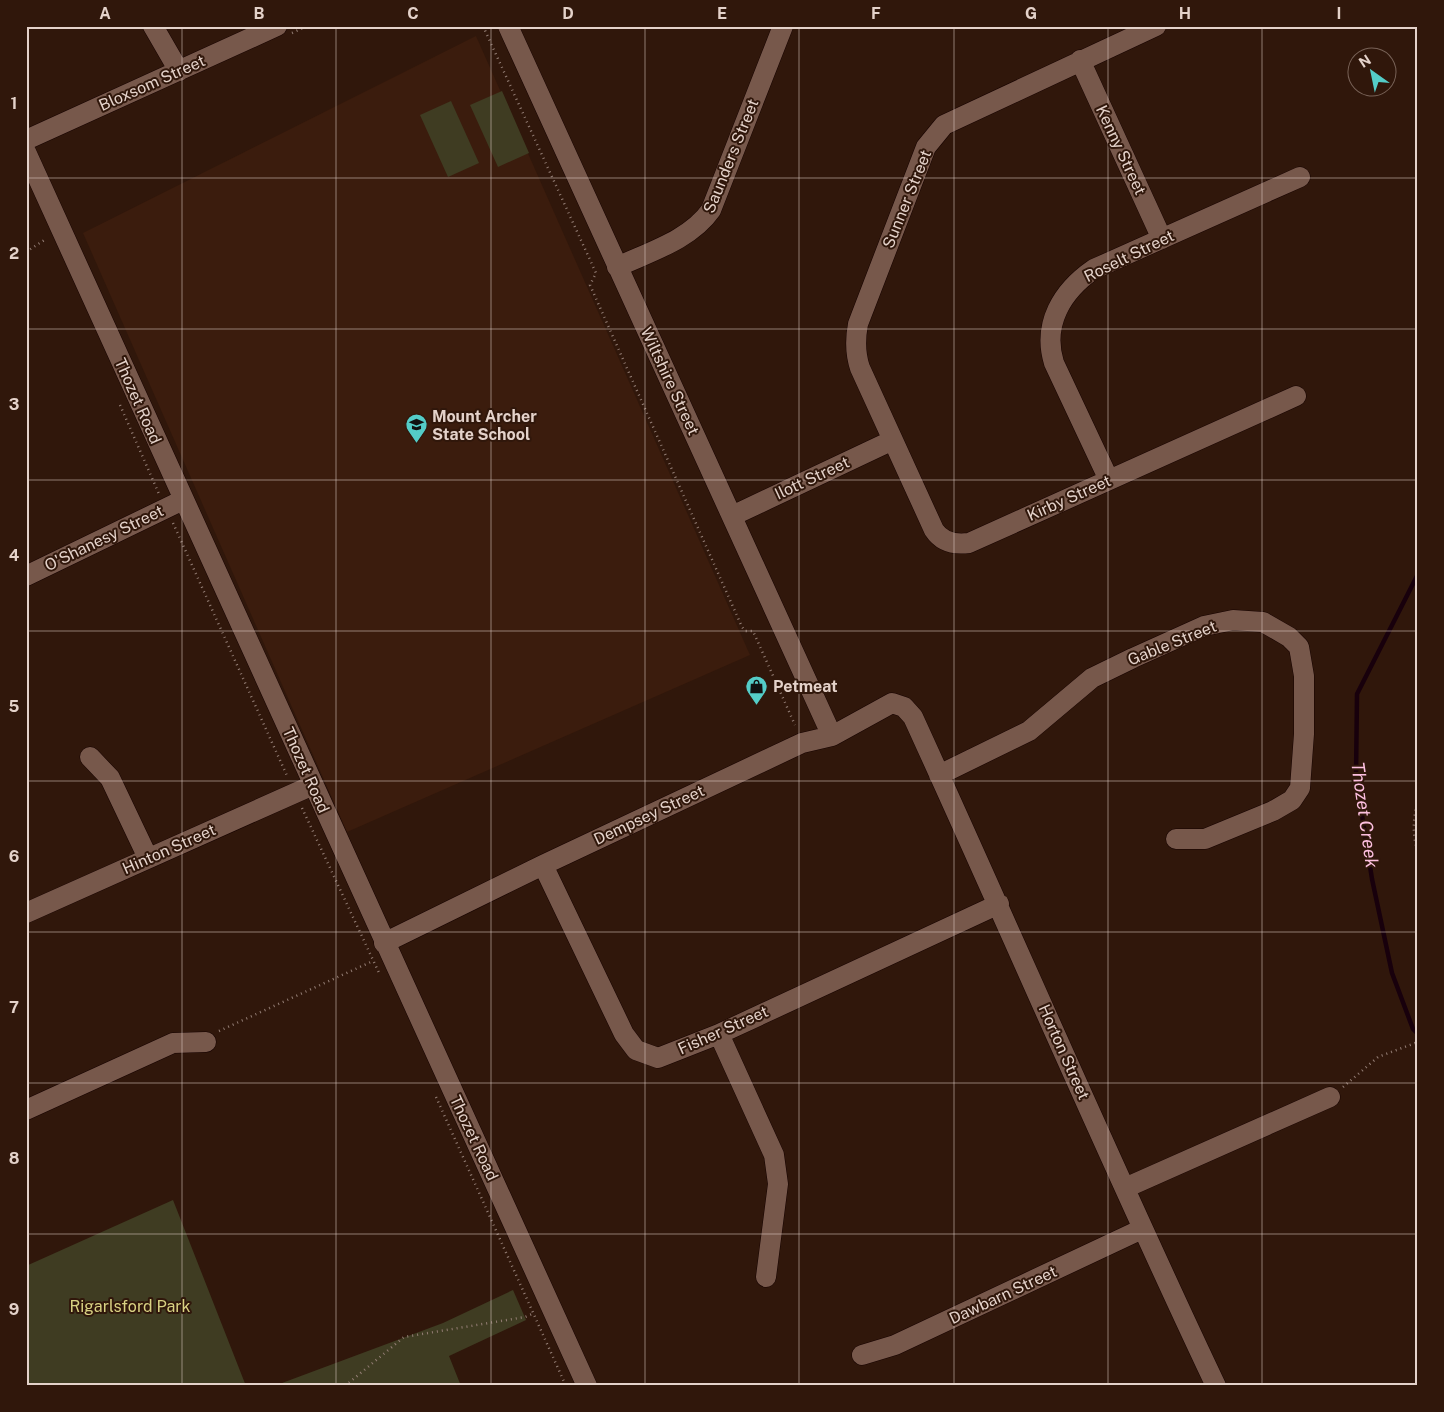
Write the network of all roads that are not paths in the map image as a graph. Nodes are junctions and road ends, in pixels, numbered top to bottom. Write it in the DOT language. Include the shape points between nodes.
graph roads {
  1 [pos="154,26"];
  2 [pos="508,26"];
  3 [pos="783,26"];
  4 [pos="1156,26"];
  5 [pos="283,30"];
  6 [pos="1080,60"];
  7 [pos="179,71"];
  8 [pos="26,140"];
  9 [pos="26,152"];
  10 [pos="1300,177"];
  11 [pos="1162,239"];
  12 [pos="617,267"];
  13 [pos="1296,396"];
  14 [pos="893,440"];
  15 [pos="1109,480"];
  16 [pos="182,500"];
  17 [pos="732,516"];
  18 [pos="26,576"];
  19 [pos="913,717"];
  20 [pos="832,736"];
  21 [pos="90,757"];
  22 [pos="939,775"];
  23 [pos="313,786"];
  24 [pos="1176,839"];
  25 [pos="148,858"];
  26 [pos="543,865"];
  27 [pos="999,904"];
  28 [pos="26,913"];
  29 [pos="387,948"];
  30 [pos="719,1034"];
  31 [pos="206,1042"];
  32 [pos="1330,1097"];
  33 [pos="26,1110"];
  34 [pos="1125,1188"];
  35 [pos="1142,1229"];
  36 [pos="766,1277"];
  37 [pos="862,1355"];
  38 [pos="587,1386"];
  39 [pos="1216,1386"];
  1 -- 7 [label="street"];
  2 -- 12 [label="street, Wiltshire Street"];
  3 -- 12 [label="street, Saunders Street" via="711,210 689,233"];
  4 -- 6 [label="street, Sunner Street"];
  5 -- 7 [label="street, Bloxsom Street"];
  6 -- 11 [label="street, Kenny Street"];
  6 -- 14 [label="street, Sunner Street" via="944,125 926,147 858,324 855,340 860,368"];
  7 -- 8 [label="street, Bloxsom Street"];
  9 -- 16 [label="street, Thozet Road"];
  10 -- 11 [label="street, Roselt Street"];
  11 -- 15 [label="street, Roselt Street" via="1094,269 1080,279 1060,302 1051,323 1050,350 1054,363"];
  12 -- 17 [label="street, Wiltshire Street"];
  13 -- 15 [label="street, Kirby Street"];
  14 -- 15 [label="street, Kirby Street" via="934,530 940,538 959,544 969,543"];
  14 -- 17 [label="street, Ilott Street"];
  16 -- 18 [label="street, O'Shanesy Street"];
  16 -- 23 [label="street, Thozet Road"];
  17 -- 20 [label="street, Wiltshire Street"];
  19 -- 20 [label="street, Dempsey Street" via="904,707 892,703"];
  19 -- 22 [label="street, Horton Street"];
  20 -- 26 [label="street, Dempsey Street" via="802,742"];
  21 -- 25 [label="street" via="110,778"];
  22 -- 24 [label="street, Gable Street" via="1029,731 1092,678 1134,658 1204,626 1233,620 1263,622 1289,637 1299,647 1304,676 1300,788 1292,800 1273,811 1206,839"];
  22 -- 27 [label="street, Horton Street"];
  23 -- 25 [label="street, Hinton Street"];
  23 -- 29 [label="street, Thozet Road"];
  25 -- 28 [label="street, Hinton Street"];
  26 -- 29 [label="street, Dempsey Street"];
  26 -- 30 [label="street, Fisher Street" via="624,1034 636,1050 658,1058"];
  27 -- 30 [label="street, Fisher Street"];
  27 -- 34 [label="street, Horton Street"];
  29 -- 38 [label="street, Thozet Road"];
  30 -- 36 [label="street" via="774,1155 778,1184"];
  31 -- 33 [label="street" via="173,1043"];
  32 -- 34 [label="street"];
  34 -- 35 [label="street, Horton Street"];
  35 -- 37 [label="street, Dawbarn Street" via="895,1345"];
  35 -- 39 [label="street, Horton Street"];
}
